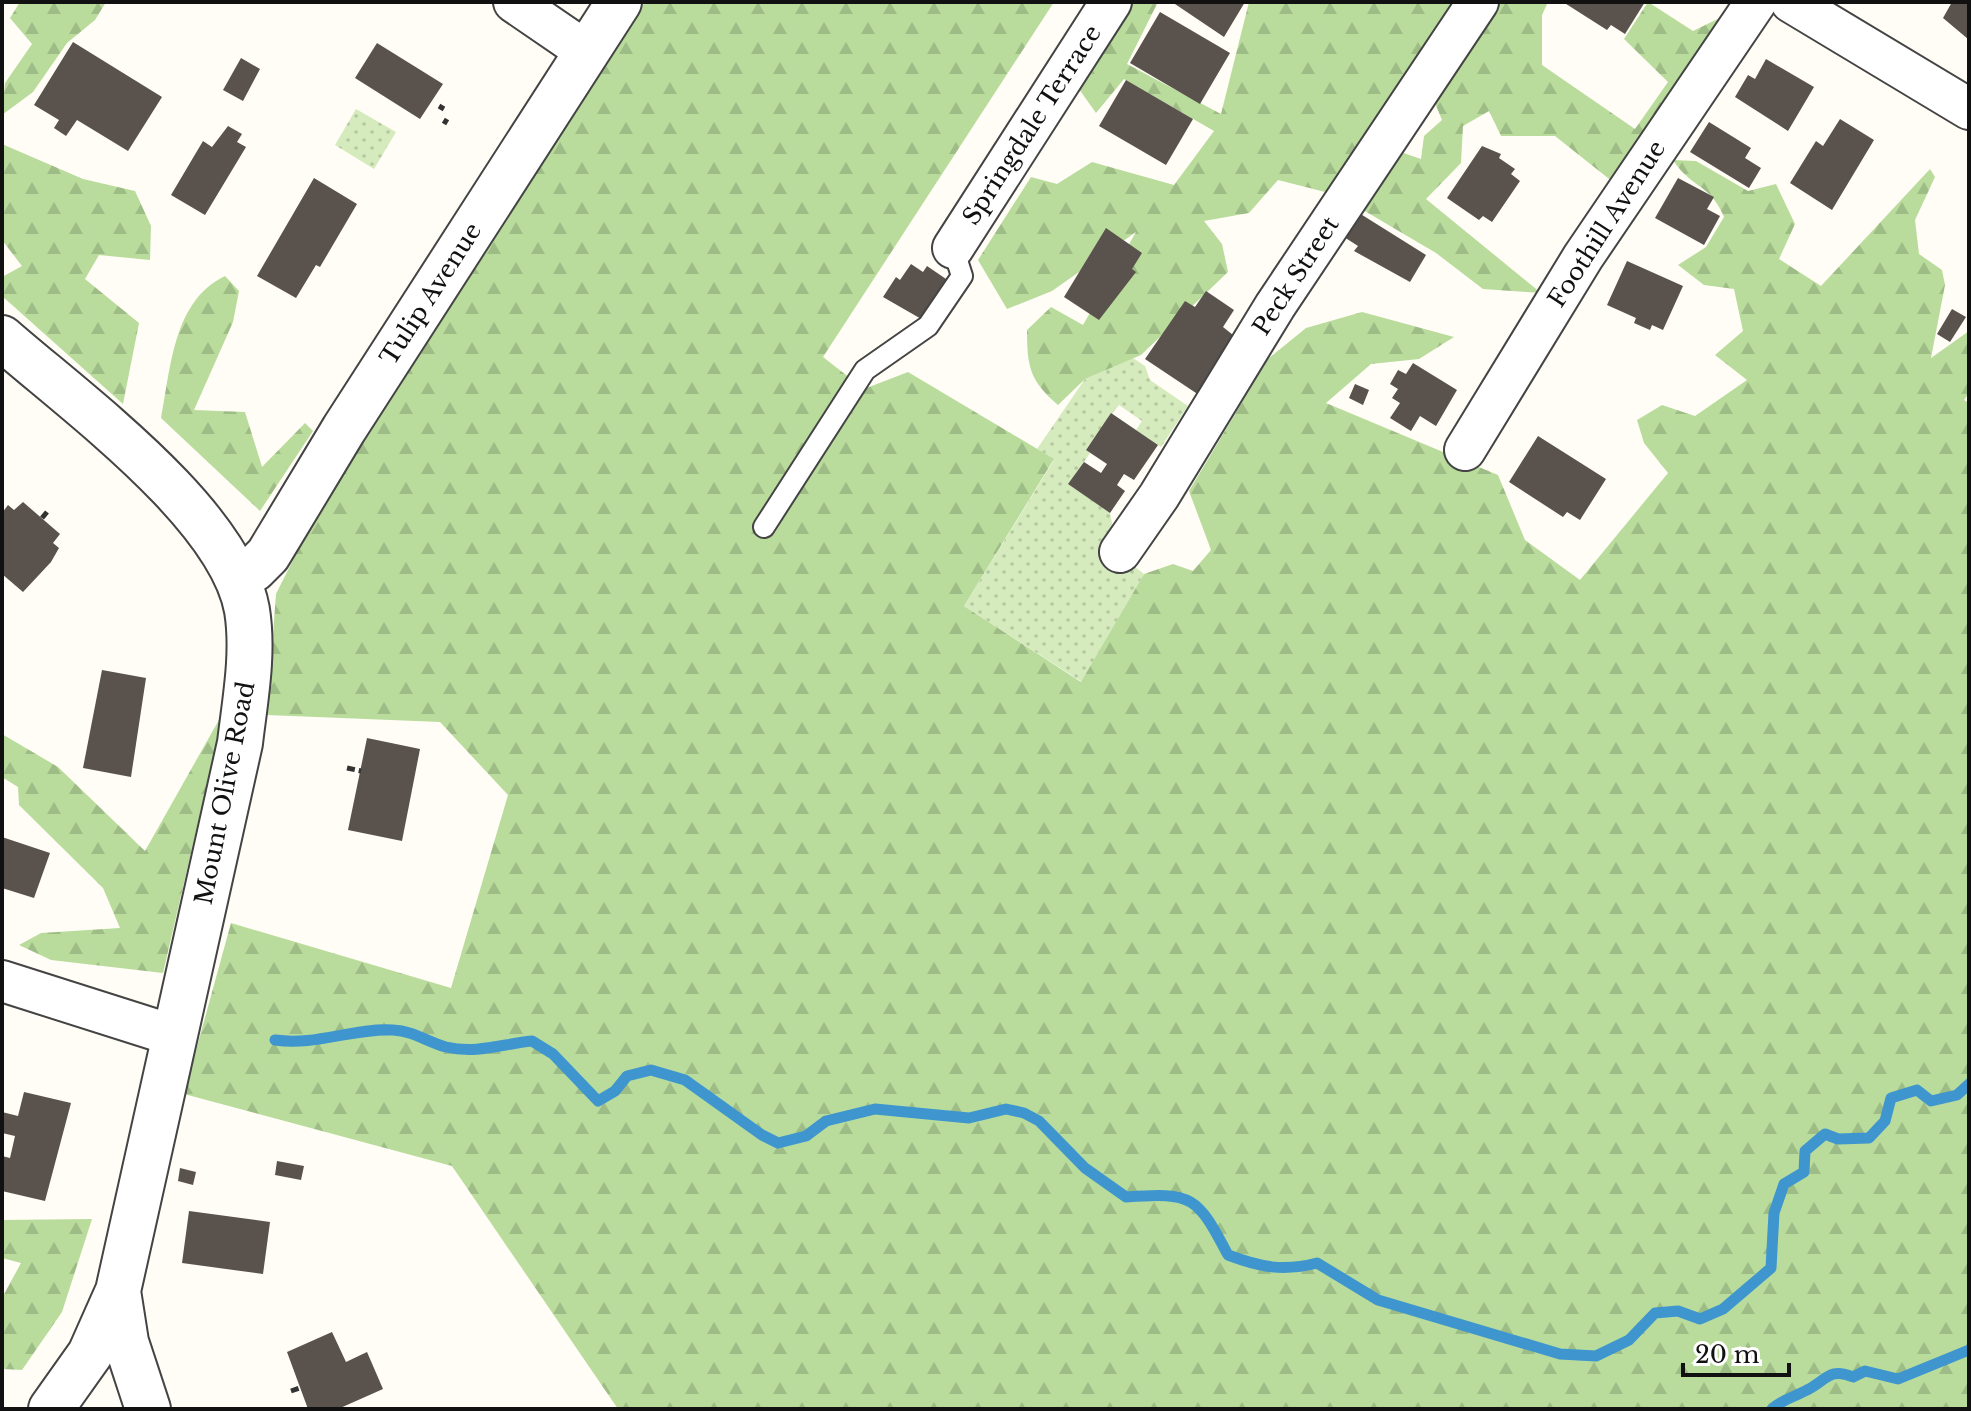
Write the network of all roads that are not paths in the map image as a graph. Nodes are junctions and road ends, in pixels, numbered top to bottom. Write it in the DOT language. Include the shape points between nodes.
graph roads {
  1 [pos="514,2"];
  2 [pos="619,2"];
  3 [pos="1111,2"];
  4 [pos="1478,2"];
  5 [pos="1756,2"];
  6 [pos="1791,2"];
  7 [pos="587,52"];
  8 [pos="1969,109"];
  9 [pos="953,248"];
  10 [pos="2,338"];
  11 [pos="1465,450"];
  12 [pos="764,527"];
  13 [pos="1120,552"];
  14 [pos="238,578"];
  15 [pos="2,981"];
  16 [pos="172,1035"];
  17 [pos="118,1291"];
  18 [pos="51,1409"];
  19 [pos="148,1409"];
  1 -- 7 [label="street"];
  2 -- 7 [label="street, Tulip Avenue"];
  3 -- 9 [label="street, Springdale Terrace"];
  4 -- 13 [label="street, Peck Street" via="1275,306"];
  5 -- 11 [label="street, Foothill Avenue" via="1583,257"];
  6 -- 8 [label="street"];
  7 -- 14 [label="street, Tulip Avenue" via="268,555"];
  9 -- 12 [label="lane" via="962,276 937,314 865,370"];
  10 -- 14 [label="street, Mount Olive Road" via="189,508"];
  14 -- 16 [label="street, Mount Olive Road" via="249,629 240,743"];
  15 -- 16 [label="street"];
  16 -- 17 [label="street, Mount Olive Road"];
  17 -- 18 [label="street, Mount Olive Road" via="90,1354"];
  17 -- 19 [label="street, Mount Olive Road" via="126,1342"];
}
